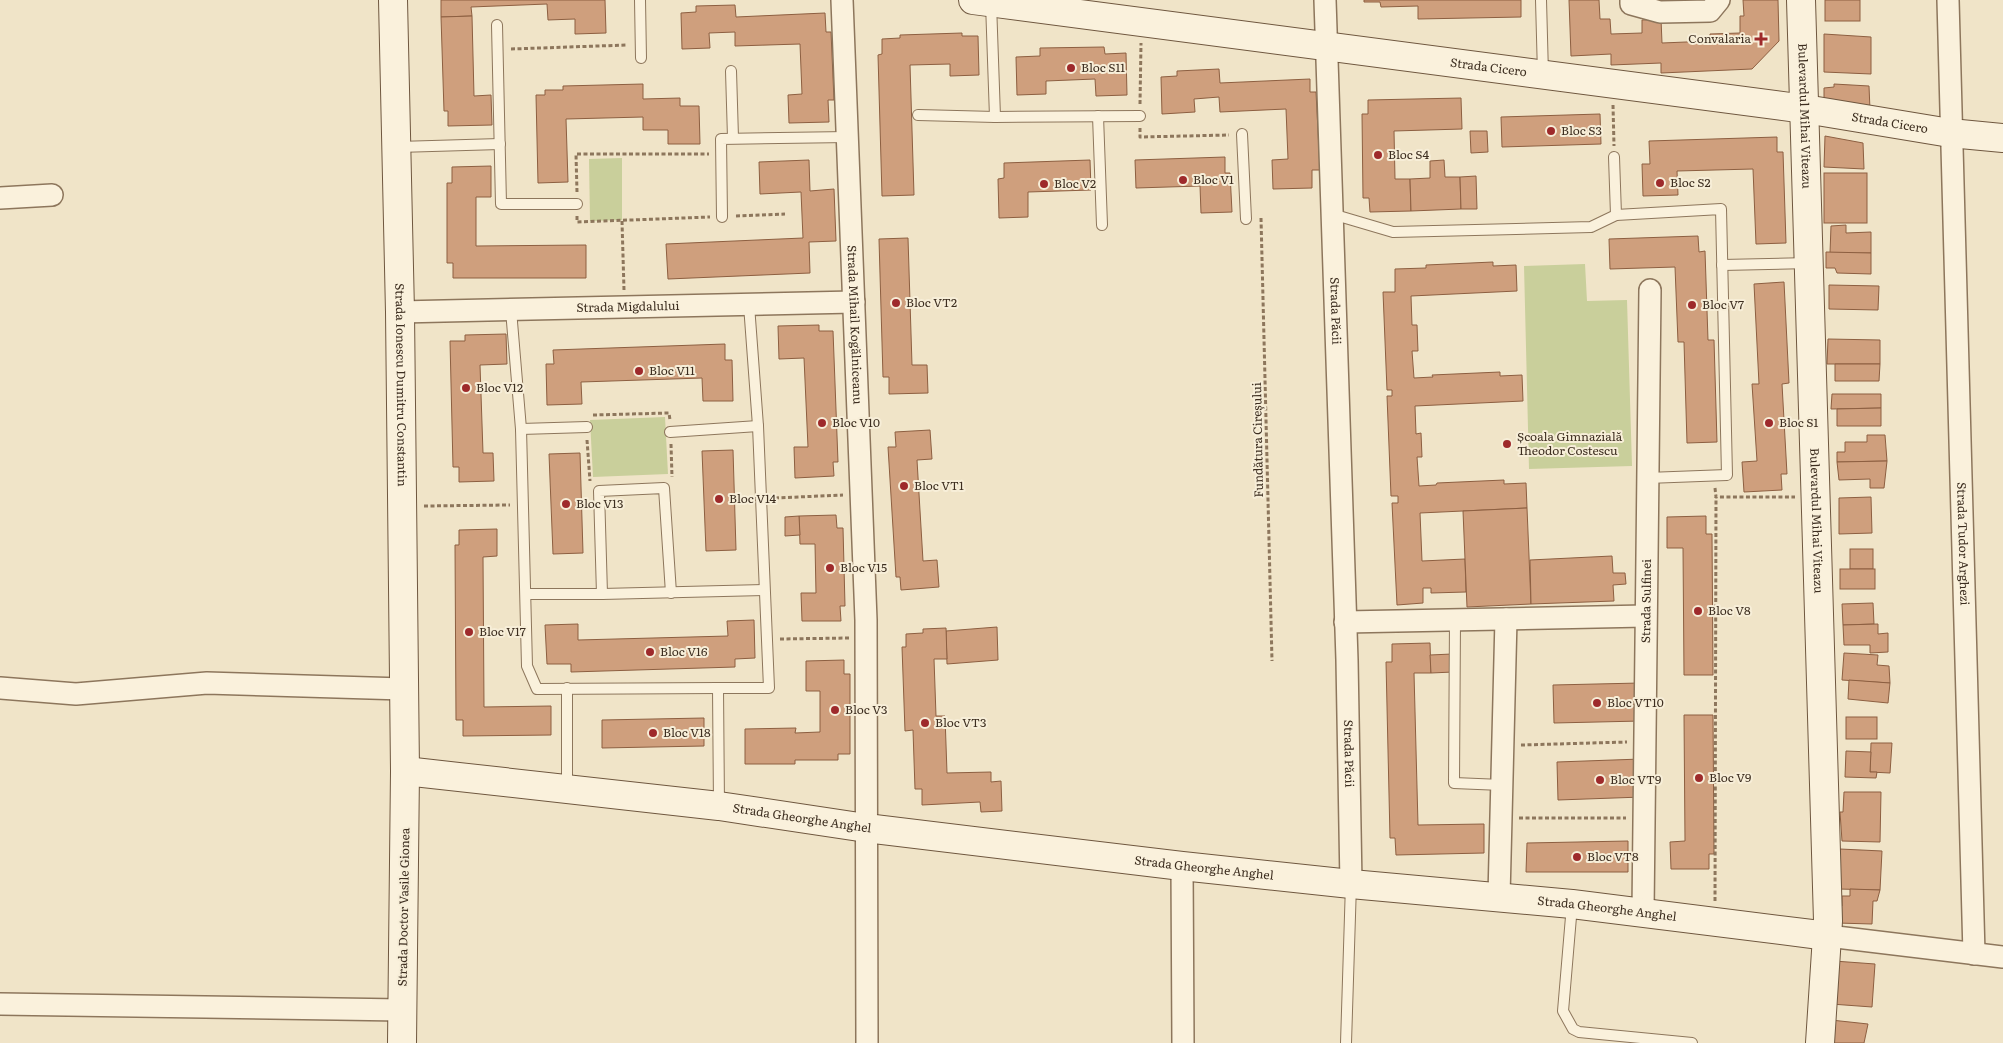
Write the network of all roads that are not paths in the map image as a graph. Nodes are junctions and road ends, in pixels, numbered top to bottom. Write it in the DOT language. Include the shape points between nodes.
graph roads {
  1 [pos="393,0"];
  2 [pos="640,0"];
  3 [pos="842,0"];
  4 [pos="1326,0"];
  5 [pos="1541,0"];
  6 [pos="1631,0"];
  7 [pos="1719,0"];
  8 [pos="1801,0"];
  9 [pos="1948,0"];
  10 [pos="982,1"];
  11 [pos="497,25"];
  12 [pos="1327,47"];
  13 [pos="641,58"];
  14 [pos="731,71"];
  15 [pos="1543,75"];
  16 [pos="1805,109"];
  17 [pos="918,115"];
  18 [pos="1098,116"];
  19 [pos="1140,116"];
  20 [pos="995,117"];
  21 [pos="1950,133"];
  22 [pos="1242,134"];
  23 [pos="848,137"];
  24 [pos="734,138"];
  25 [pos="2003,138"];
  26 [pos="500,144"];
  27 [pos="397,147"];
  28 [pos="1614,157"];
  29 [pos="52,195"];
  30 [pos="0,198"];
  31 [pos="577,204"];
  32 [pos="1332,214"];
  33 [pos="1616,215"];
  34 [pos="722,217"];
  35 [pos="1246,219"];
  36 [pos="1102,225"];
  37 [pos="1809,263"];
  38 [pos="1722,265"];
  39 [pos="1650,290"];
  40 [pos="854,302"];
  41 [pos="749,305"];
  42 [pos="512,310"];
  43 [pos="400,312"];
  44 [pos="758,426"];
  45 [pos="587,427"];
  46 [pos="521,429"];
  47 [pos="670,432"];
  48 [pos="1647,478"];
  49 [pos="764,590"];
  50 [pos="672,593"];
  51 [pos="526,594"];
  52 [pos="602,594"];
  53 [pos="1645,616"];
  54 [pos="1506,619"];
  55 [pos="1455,620"];
  56 [pos="1345,622"];
  57 [pos="0,688"];
  58 [pos="403,688"];
  59 [pos="566,688"];
  60 [pos="718,688"];
  61 [pos="405,771"];
  62 [pos="1502,785"];
  63 [pos="567,789"];
  64 [pos="719,806"];
  65 [pos="866,828"];
  66 [pos="1182,866"];
  67 [pos="1351,884"];
  68 [pos="1499,896"];
  69 [pos="1572,904"];
  70 [pos="1643,912"];
  71 [pos="1828,936"];
  72 [pos="1974,954"];
  73 [pos="2003,957"];
  74 [pos="0,1004"];
  75 [pos="402,1010"];
  76 [pos="402,1043"];
  77 [pos="867,1043"];
  78 [pos="1183,1043"];
  79 [pos="1346,1043"];
  80 [pos="1692,1043"];
  81 [pos="1820,1043"];
  1 -- 27 [label="street, Strada Ionescu Dumitru Constantin"];
  2 -- 13 [label="lane"];
  3 -- 23 [label="street, Strada Mihail Kogălniceanu"];
  4 -- 12 [label="street, Strada Păcii"];
  5 -- 15 [label="lane"];
  6 -- 7 [label="street" via="1631,4 1660,12 1710,11"];
  8 -- 16 [label="street, Bulevardul Mihai Viteazu"];
  9 -- 21 [label="street, Strada Tudor Arghezi"];
  10 -- 12 [label="street, Strada Cicero"];
  10 -- 20 [label="lane"];
  11 -- 26 [label="lane"];
  12 -- 15 [label="street, Strada Cicero"];
  12 -- 32 [label="street, Strada Păcii"];
  14 -- 24 [label="lane"];
  15 -- 16 [label="street, Strada Cicero"];
  16 -- 21 [label="street, Strada Cicero"];
  16 -- 37 [label="street, Bulevardul Mihai Viteazu"];
  17 -- 20 [label="lane"];
  18 -- 19 [label="lane"];
  18 -- 20 [label="lane"];
  18 -- 36 [label="lane"];
  21 -- 25 [label="street, Strada Cicero"];
  21 -- 72 [label="street, Strada Tudor Arghezi"];
  22 -- 35 [label="lane"];
  23 -- 24 [label="lane"];
  23 -- 40 [label="street, Strada Mihail Kogălniceanu"];
  24 -- 34 [label="lane" via="721,139"];
  26 -- 27 [label="lane"];
  26 -- 31 [label="lane" via="501,204"];
  27 -- 43 [label="street, Strada Ionescu Dumitru Constantin"];
  28 -- 33 [label="lane"];
  29 -- 30 [label="street"];
  32 -- 33 [label="lane" via="1393,232 1591,227"];
  32 -- 56 [label="street, Strada Păcii"];
  33 -- 38 [label="lane" via="1721,209"];
  37 -- 38 [label="lane"];
  37 -- 71 [label="street, Bulevardul Mihai Viteazu"];
  38 -- 48 [label="lane" via="1727,475"];
  39 -- 48 [label="street, Strada Sulfinei"];
  40 -- 41 [label="street, Strada Migdalului"];
  40 -- 65 [label="street, Strada Mihail Kogălniceanu" via="867,637"];
  41 -- 42 [label="street, Strada Migdalului"];
  41 -- 44 [label="lane"];
  42 -- 43 [label="street, Strada Migdalului"];
  42 -- 46 [label="lane"];
  43 -- 58 [label="street, Strada Ionescu Dumitru Constantin"];
  44 -- 47 [label="lane"];
  44 -- 49 [label="lane"];
  45 -- 46 [label="lane"];
  46 -- 51 [label="lane"];
  48 -- 53 [label="street, Strada Sulfinei"];
  49 -- 50 [label="lane"];
  49 -- 60 [label="lane" via="769,688"];
  50 -- 52 [label="lane"];
  50 -- 52 [label="lane" via="664,488 599,491"];
  51 -- 52 [label="lane"];
  51 -- 59 [label="lane" via="527,666 537,689"];
  53 -- 54 [label="street"];
  53 -- 70 [label="street, Strada Sulfinei"];
  54 -- 55 [label="street"];
  54 -- 62 [label="street"];
  55 -- 56 [label="street"];
  55 -- 62 [label="lane" via="1454,783"];
  56 -- 67 [label="street, Strada Păcii"];
  57 -- 58 [label="street" via="76,694 207,683"];
  58 -- 61 [label="street, Strada Ionescu Dumitru Constantin"];
  59 -- 60 [label="lane"];
  59 -- 63 [label="lane"];
  60 -- 64 [label="lane"];
  61 -- 63 [label="street, Strada Gheorghe Anghel"];
  61 -- 75 [label="street, Strada Doctor Vasile Gionea"];
  62 -- 68 [label="street"];
  63 -- 64 [label="street, Strada Gheorghe Anghel"];
  64 -- 65 [label="street, Strada Gheorghe Anghel"];
  65 -- 66 [label="street, Strada Gheorghe Anghel"];
  65 -- 77 [label="street, Strada Mihail Kogălniceanu"];
  66 -- 67 [label="street, Strada Gheorghe Anghel"];
  66 -- 78 [label="street"];
  67 -- 68 [label="street, Strada Gheorghe Anghel"];
  67 -- 79 [label="lane"];
  68 -- 69 [label="street, Strada Gheorghe Anghel"];
  69 -- 70 [label="street, Strada Gheorghe Anghel"];
  69 -- 80 [label="lane" via="1564,1011 1573,1029"];
  70 -- 71 [label="street, Strada Gheorghe Anghel"];
  71 -- 72 [label="street, Strada Gheorghe Anghel"];
  71 -- 81 [label="street, Bulevardul Mihai Viteazu"];
  72 -- 73 [label="street, Strada Gheorghe Anghel"];
  74 -- 75 [label="street"];
  75 -- 76 [label="street, Strada Doctor Vasile Gionea"];
}
